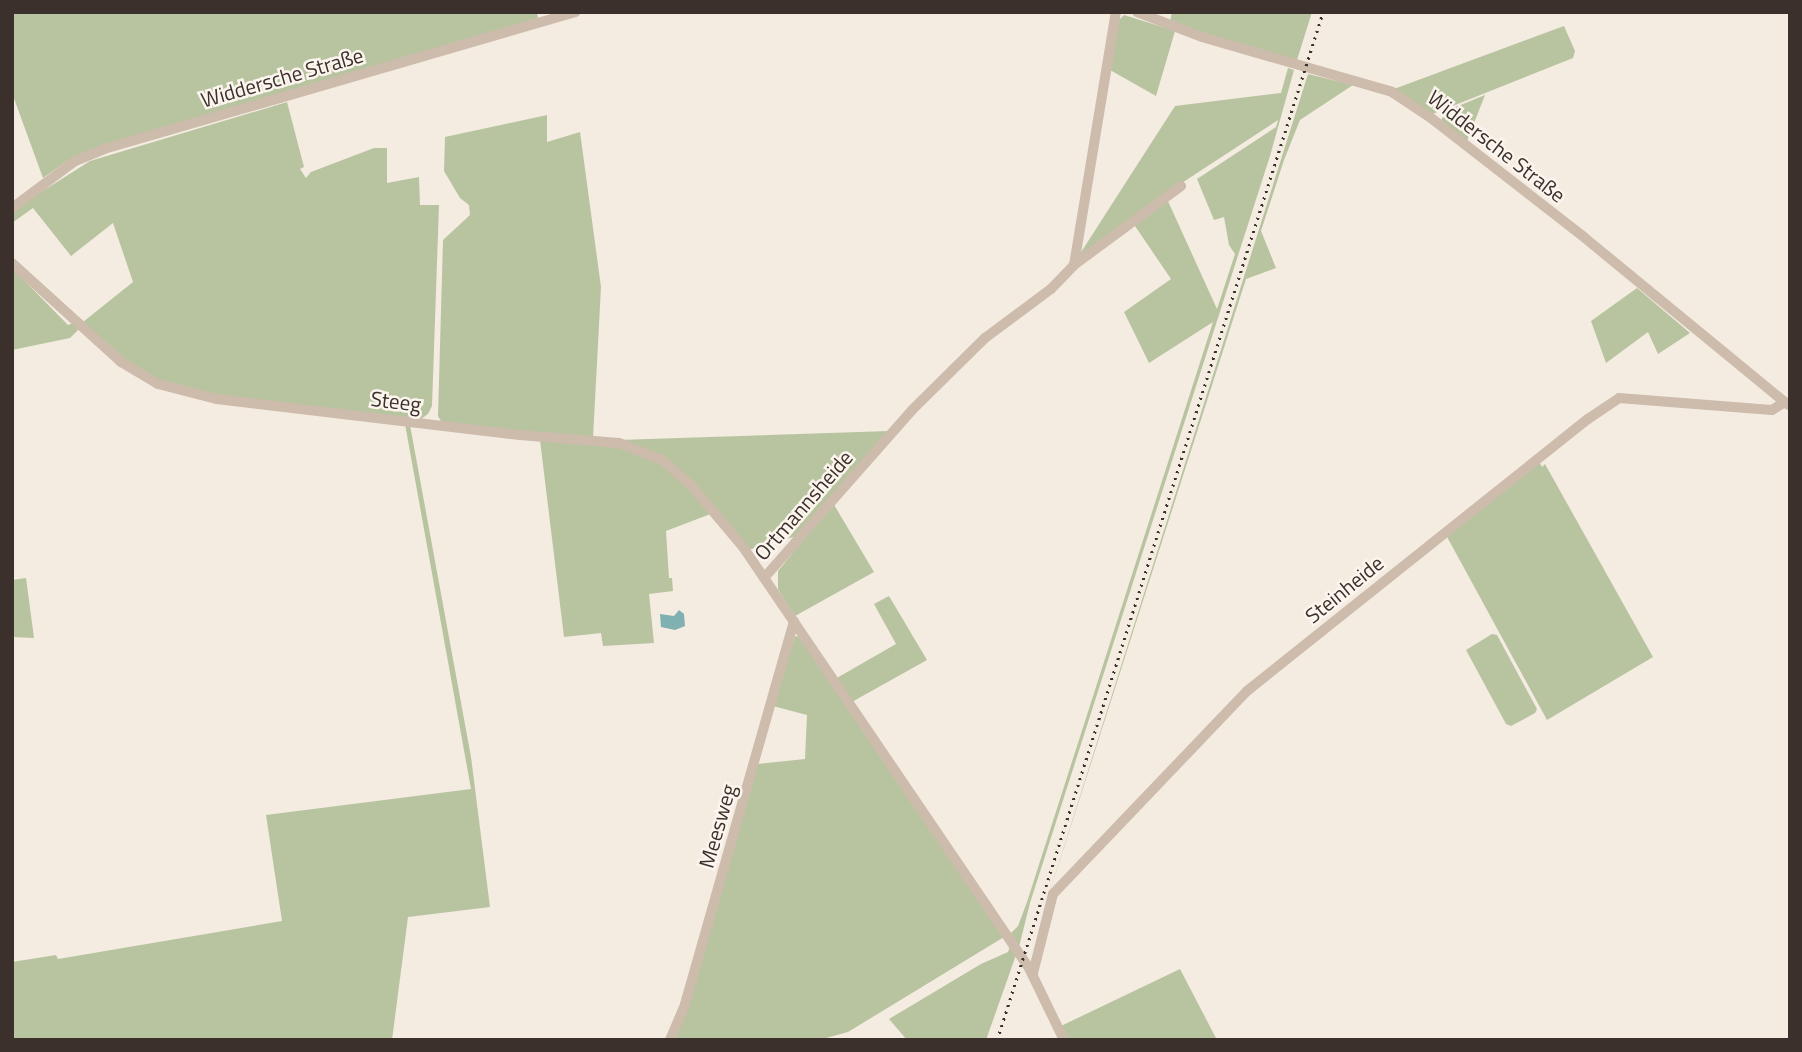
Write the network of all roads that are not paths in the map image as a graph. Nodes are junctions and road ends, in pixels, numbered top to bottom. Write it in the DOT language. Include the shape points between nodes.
graph roads {
  1 [pos="576,12"];
  2 [pos="1116,12"];
  3 [pos="1137,12"];
  4 [pos="1181,186"];
  5 [pos="12,208"];
  6 [pos="12,263"];
  7 [pos="1074,265"];
  8 [pos="1788,404"];
  9 [pos="764,578"];
  10 [pos="794,621"];
  11 [pos="1033,973"];
  12 [pos="670,1040"];
  13 [pos="1064,1040"];
  1 -- 5 [label="street, Widdersche Straße" via="104,149 75,161"];
  2 -- 7 [label="street"];
  3 -- 8 [label="street, Widdersche Straße" via="1202,37 1394,93 1574,230"];
  4 -- 7 [label="street, Ortmannsheide"];
  6 -- 9 [label="street, Steeg" via="121,362 158,384 217,399 620,443 641,450 662,460 690,484"];
  7 -- 9 [label="street, Ortmannsheide" via="1051,289 985,338 912,410"];
  8 -- 11 [label="street, Steinheide" via="1772,410 1619,398 1588,419 1247,691 1053,894"];
  9 -- 10 [label="street, Ortmannsheide"];
  10 -- 11 [label="street, Ortmannsheide"];
  10 -- 12 [label="street, Meesweg" via="693,978"];
  11 -- 13 [label="street"];
}
